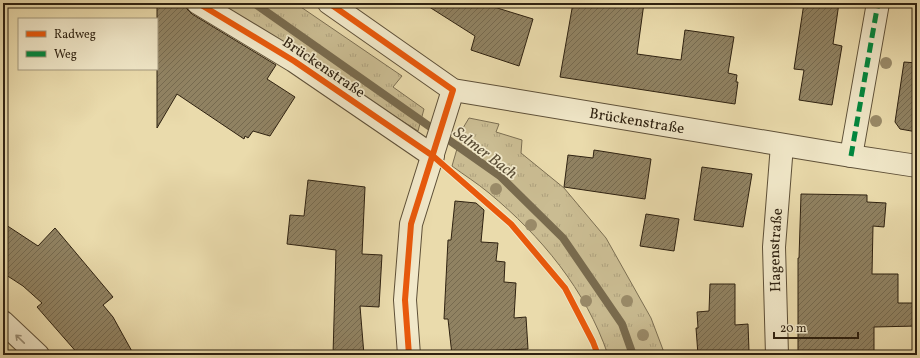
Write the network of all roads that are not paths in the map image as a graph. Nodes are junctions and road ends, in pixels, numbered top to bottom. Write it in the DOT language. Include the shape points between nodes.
graph roads {
  1 [pos="198,3"];
  2 [pos="878,3"];
  3 [pos="334,4"];
  4 [pos="450,99"];
  5 [pos="782,145"];
  6 [pos="435,149"];
  7 [pos="851,156"];
  8 [pos="917,166"];
  9 [pos="3,322"];
  10 [pos="38,355"];
  11 [pos="409,355"];
  12 [pos="777,355"];
  1 -- 6 [label="street, Brückenstraße"];
  2 -- 7 [label="street"];
  3 -- 4 [label="street, Brückenstraße"];
  4 -- 5 [label="street, Brückenstraße"];
  4 -- 6 [label="street"];
  5 -- 7 [label="street, Brückenstraße"];
  5 -- 12 [label="street, Hagenstraße" via="774,247"];
  6 -- 11 [label="street" via="411,224 406,300"];
  7 -- 8 [label="street, Brückenstraße"];
  10 -- 9 [label="street, one-way"];
}
